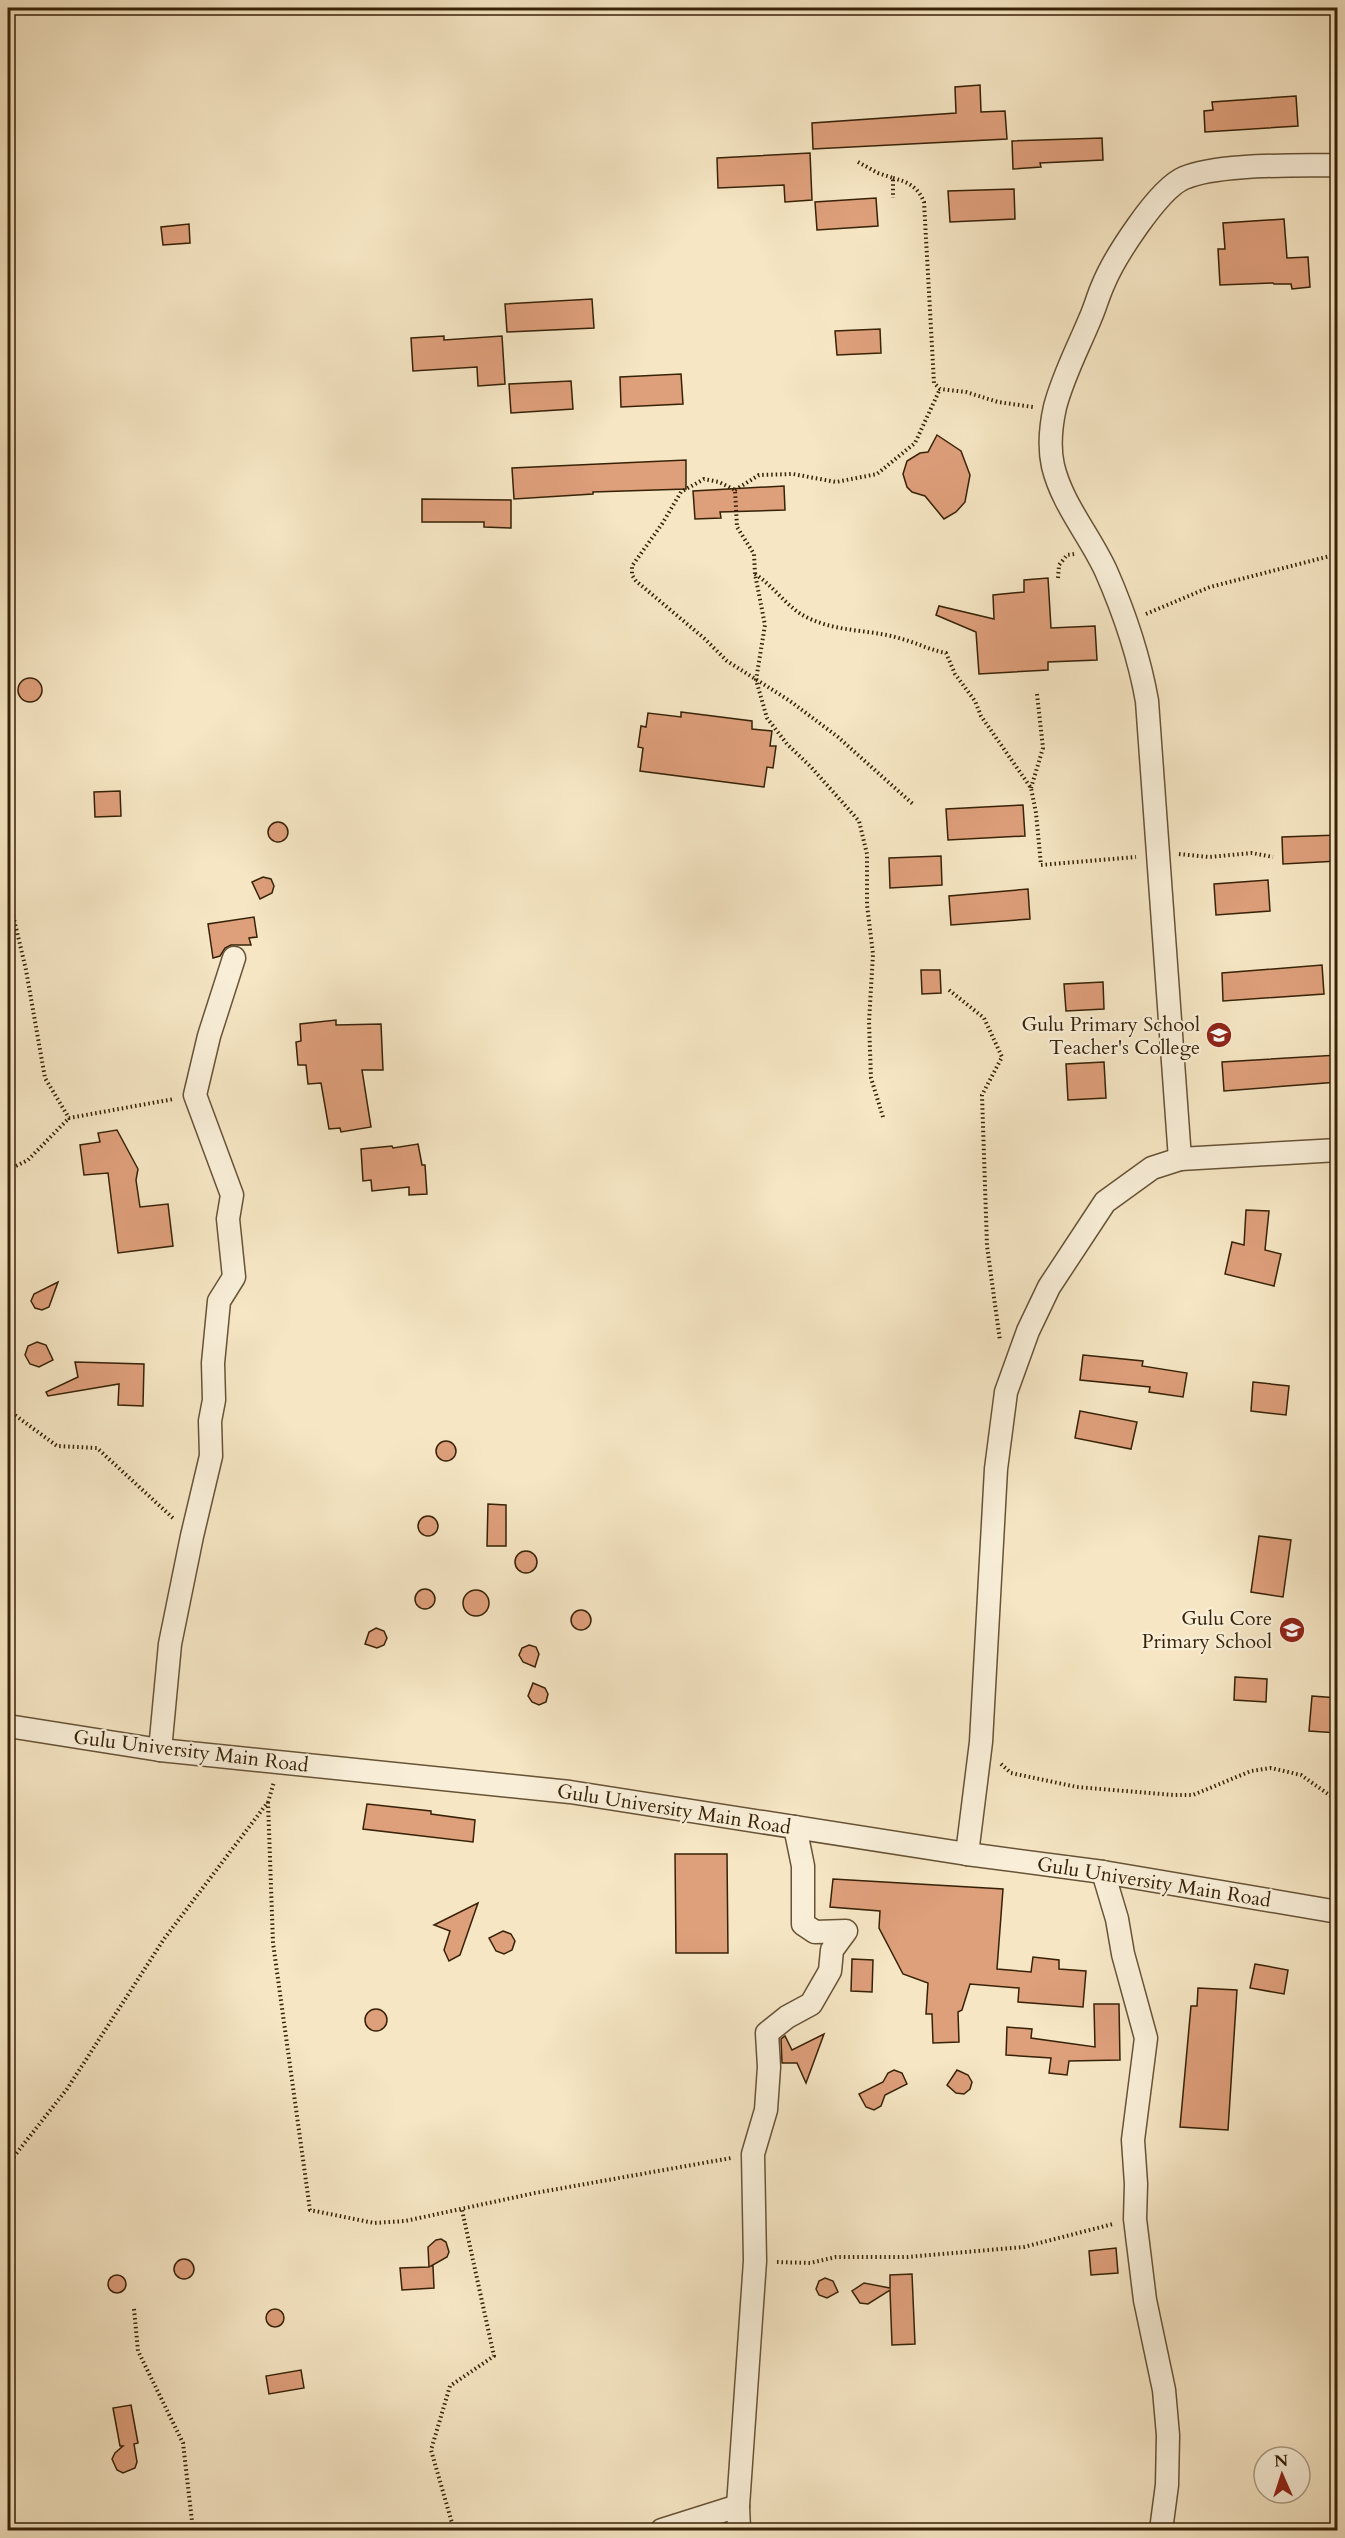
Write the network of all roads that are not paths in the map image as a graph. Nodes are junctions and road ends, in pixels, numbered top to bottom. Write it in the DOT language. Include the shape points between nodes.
graph roads {
  1 [pos="1338,165"];
  2 [pos="234,958"];
  3 [pos="1338,1150"];
  4 [pos="1180,1159"];
  5 [pos="8,1726"];
  6 [pos="160,1750"];
  7 [pos="795,1827"];
  8 [pos="967,1854"];
  9 [pos="1103,1872"];
  10 [pos="1338,1912"];
  11 [pos="738,2506"];
  12 [pos="662,2530"];
  13 [pos="739,2530"];
  14 [pos="1161,2530"];
  1 -- 4 [label="street" via="1218,170 1183,178 1164,192 1118,254 1069,364 1054,409 1053,465 1106,571 1141,671 1147,701"];
  2 -- 6 [label="street" via="195,1095 232,1195 228,1219 234,1276 219,1301 211,1456 170,1644"];
  3 -- 4 [label="street"];
  4 -- 8 [label="street" via="1152,1168 1105,1202 1049,1287 1006,1392 996,1469 981,1742"];
  5 -- 6 [label="street, Gulu University Main Road"];
  6 -- 7 [label="street, Gulu University Main Road" via="570,1792"];
  7 -- 8 [label="street, Gulu University Main Road"];
  7 -- 11 [label="street" via="803,1866 803,1924 815,1932 846,1931 832,1950 830,1971 811,2004 767,2034 766,2110 753,2154 755,2261"];
  8 -- 9 [label="street, Gulu University Main Road"];
  9 -- 10 [label="street, Gulu University Main Road"];
  9 -- 14 [label="street" via="1146,2038 1133,2140 1135,2219 1166,2413 1167,2486"];
  11 -- 12 [label="street"];
  11 -- 13 [label="street"];
}
